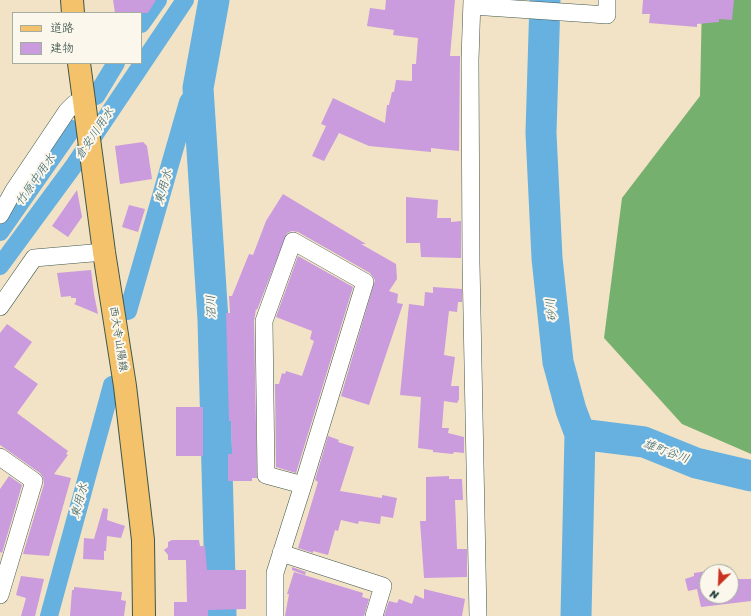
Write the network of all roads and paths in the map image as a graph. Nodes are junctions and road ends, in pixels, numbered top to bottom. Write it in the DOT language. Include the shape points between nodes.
graph roads {
  1 [pos="72,0"];
  2 [pos="607,0"];
  3 [pos="472,3"];
  4 [pos="73,12"];
  5 [pos="79,64"];
  6 [pos="85,108"];
  7 [pos="0,215"];
  8 [pos="104,252"];
  9 [pos="0,307"];
  10 [pos="0,457"];
  11 [pos="303,485"];
  12 [pos="281,553"];
  13 [pos="3,570"];
  14 [pos="0,595"];
  15 [pos="144,616"];
  16 [pos="275,616"];
  17 [pos="374,616"];
  18 [pos="478,616"];
  1 -- 4 [label="main road"];
  2 -- 3 [label="street" via="607,15"];
  3 -- 18 [label="street" via="471,263"];
  5 -- 6 [label="main road, 西大寺山陽線"];
  6 -- 7 [label="street" via="74,104 66,111"];
  6 -- 8 [label="main road, 西大寺山陽線"];
  8 -- 9 [label="street" via="34,258"];
  8 -- 15 [label="main road, 西大寺山陽線" via="125,386 143,540"];
  10 -- 13 [label="street" via="34,481"];
  11 -- 11 [label="street" via="266,475 264,321 294,241 365,282"];
  11 -- 12 [label="street"];
  12 -- 16 [label="street" via="275,573"];
  12 -- 17 [label="street" via="383,586"];
  13 -- 14 [label="street"];
}
